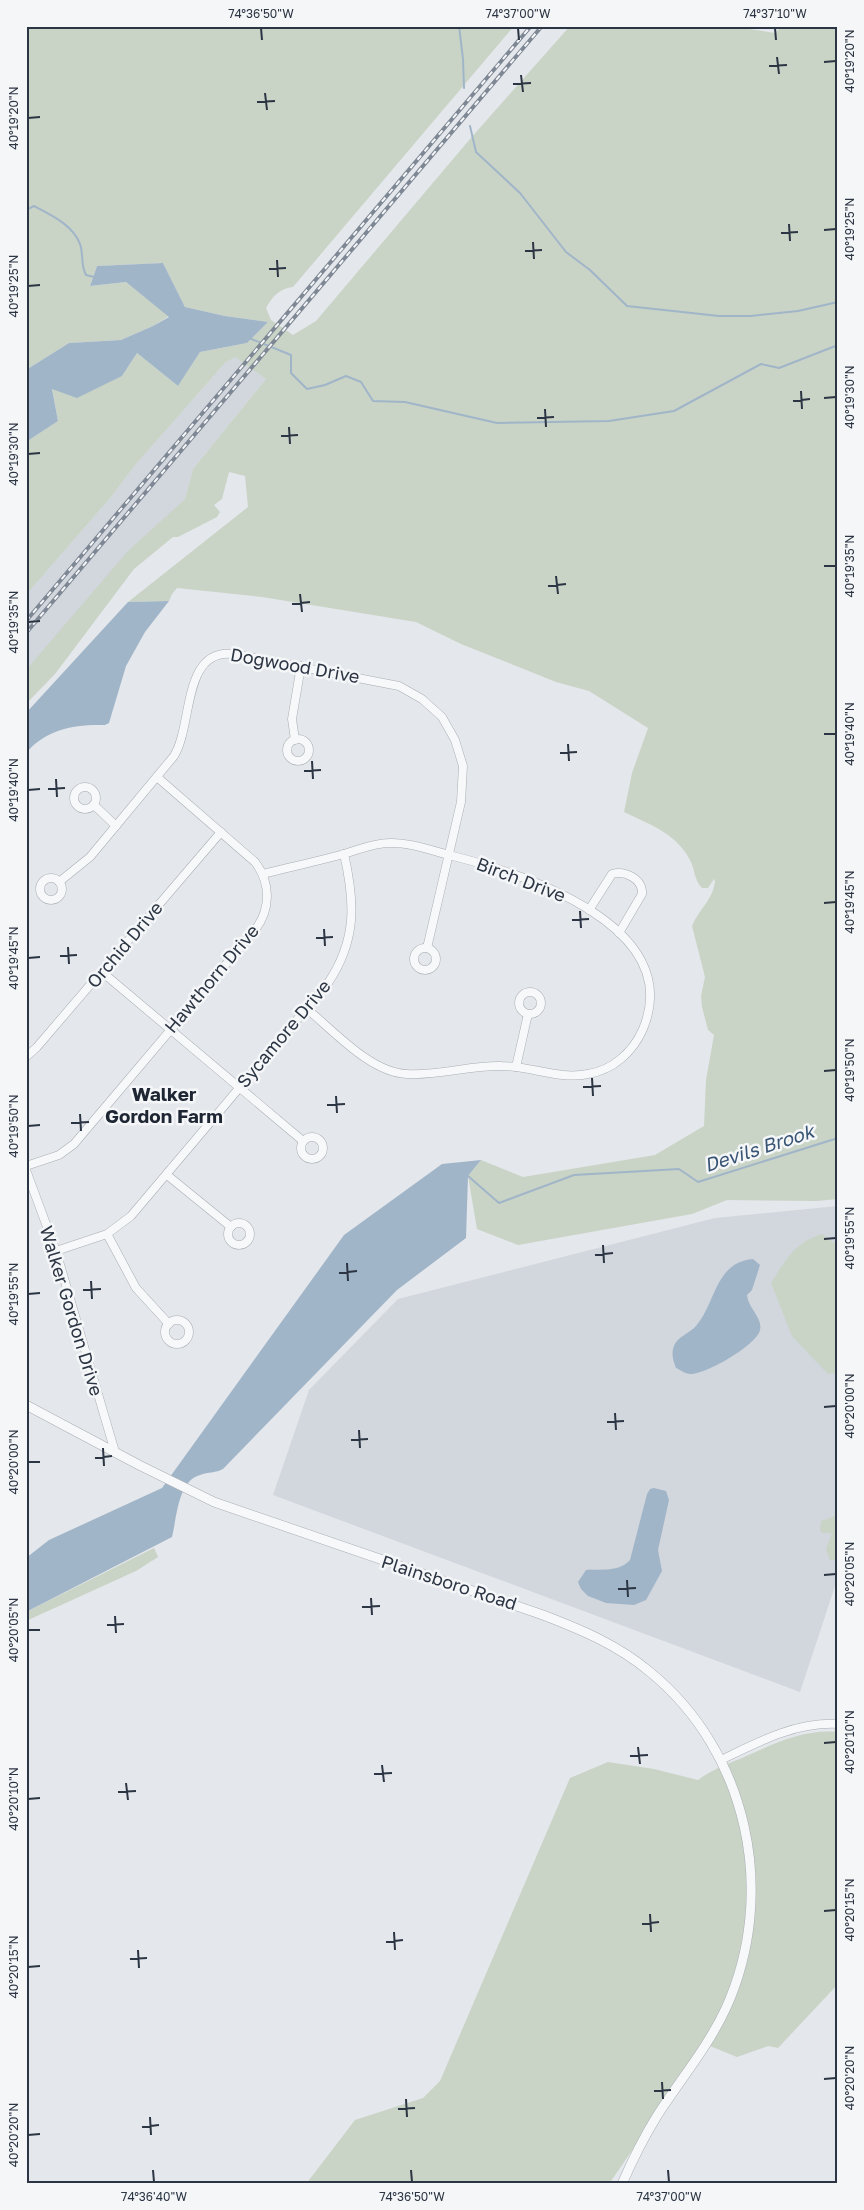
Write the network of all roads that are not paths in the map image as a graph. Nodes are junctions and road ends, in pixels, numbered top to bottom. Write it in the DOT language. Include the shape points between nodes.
graph roads {
  1 [pos="301,666"];
  2 [pos="295,740"];
  3 [pos="157,777"];
  4 [pos="94,805"];
  5 [pos="116,826"];
  6 [pos="221,832"];
  7 [pos="344,854"];
  8 [pos="448,855"];
  9 [pos="263,874"];
  10 [pos="59,882"];
  11 [pos="589,910"];
  12 [pos="619,932"];
  13 [pos="427,948"];
  14 [pos="102,972"];
  15 [pos="307,1008"];
  16 [pos="528,1014"];
  17 [pos="170,1029"];
  18 [pos="26,1056"];
  19 [pos="516,1067"];
  20 [pos="240,1088"];
  21 [pos="303,1141"];
  22 [pos="26,1168"];
  23 [pos="167,1175"];
  24 [pos="230,1227"];
  25 [pos="107,1234"];
  26 [pos="56,1251"];
  27 [pos="169,1324"];
  28 [pos="26,1405"];
  29 [pos="115,1452"];
  30 [pos="838,1724"];
  31 [pos="721,1760"];
  32 [pos="622,2184"];
  1 -- 2 [label="street" via="292,720"];
  1 -- 3 [label="street, Dogwood Drive" via="230,654 219,654 209,659 196,677 180,747"];
  1 -- 8 [label="street, Dogwood Drive" via="399,686 422,699 442,717 459,748 463,775"];
  3 -- 5 [label="street, Dogwood Drive"];
  3 -- 6 [label="street"];
  4 -- 5 [label="street"];
  5 -- 10 [label="street, Dogwood Drive" via="88,859"];
  6 -- 9 [label="street" via="252,859"];
  6 -- 14 [label="street, Orchid Drive"];
  7 -- 8 [label="street, Birch Drive" via="392,843"];
  7 -- 9 [label="street, Birch Drive"];
  7 -- 15 [label="street, Sycamore Drive" via="352,896 349,937 334,975"];
  8 -- 11 [label="street, Birch Drive" via="515,875"];
  8 -- 13 [label="street, Dogwood Drive"];
  9 -- 17 [label="street, Hawthorn Drive" via="267,901 260,923"];
  11 -- 12 [label="street, Birch Drive"];
  11 -- 12 [label="street" via="612,874 622,873 637,880 642,887 642,895"];
  12 -- 19 [label="street, Birch Drive" via="638,955 648,984 647,1016 635,1044 617,1062 587,1075 563,1075"];
  14 -- 17 [label="street"];
  14 -- 18 [label="street, Orchid Drive" via="37,1048"];
  15 -- 19 [label="street, Birch Drive" via="371,1062 392,1072 410,1074 473,1067"];
  15 -- 20 [label="street, Sycamore Drive"];
  16 -- 19 [label="street"];
  17 -- 20 [label="street"];
  17 -- 22 [label="street, Hawthorn Drive" via="72,1146 59,1155"];
  20 -- 21 [label="street"];
  20 -- 23 [label="street, Sycamore Drive"];
  22 -- 26 [label="street, Walker Gordon Drive"];
  23 -- 24 [label="street"];
  23 -- 25 [label="street, Sycamore Drive" via="131,1216"];
  25 -- 26 [label="street, Sycamore Drive"];
  25 -- 27 [label="street" via="139,1292"];
  26 -- 29 [label="street, Walker Gordon Drive"];
  28 -- 29 [label="street, Plainsboro Road"];
  29 -- 31 [label="street, Plainsboro Road" via="188,1490 266,1521 544,1614 594,1636 631,1658 668,1688 696,1719"];
  30 -- 31 [label="street" via="787,1731"];
  31 -- 32 [label="street, Plainsboro Road" via="742,1812 752,1876 740,1972 710,2039 656,2117"];
}
